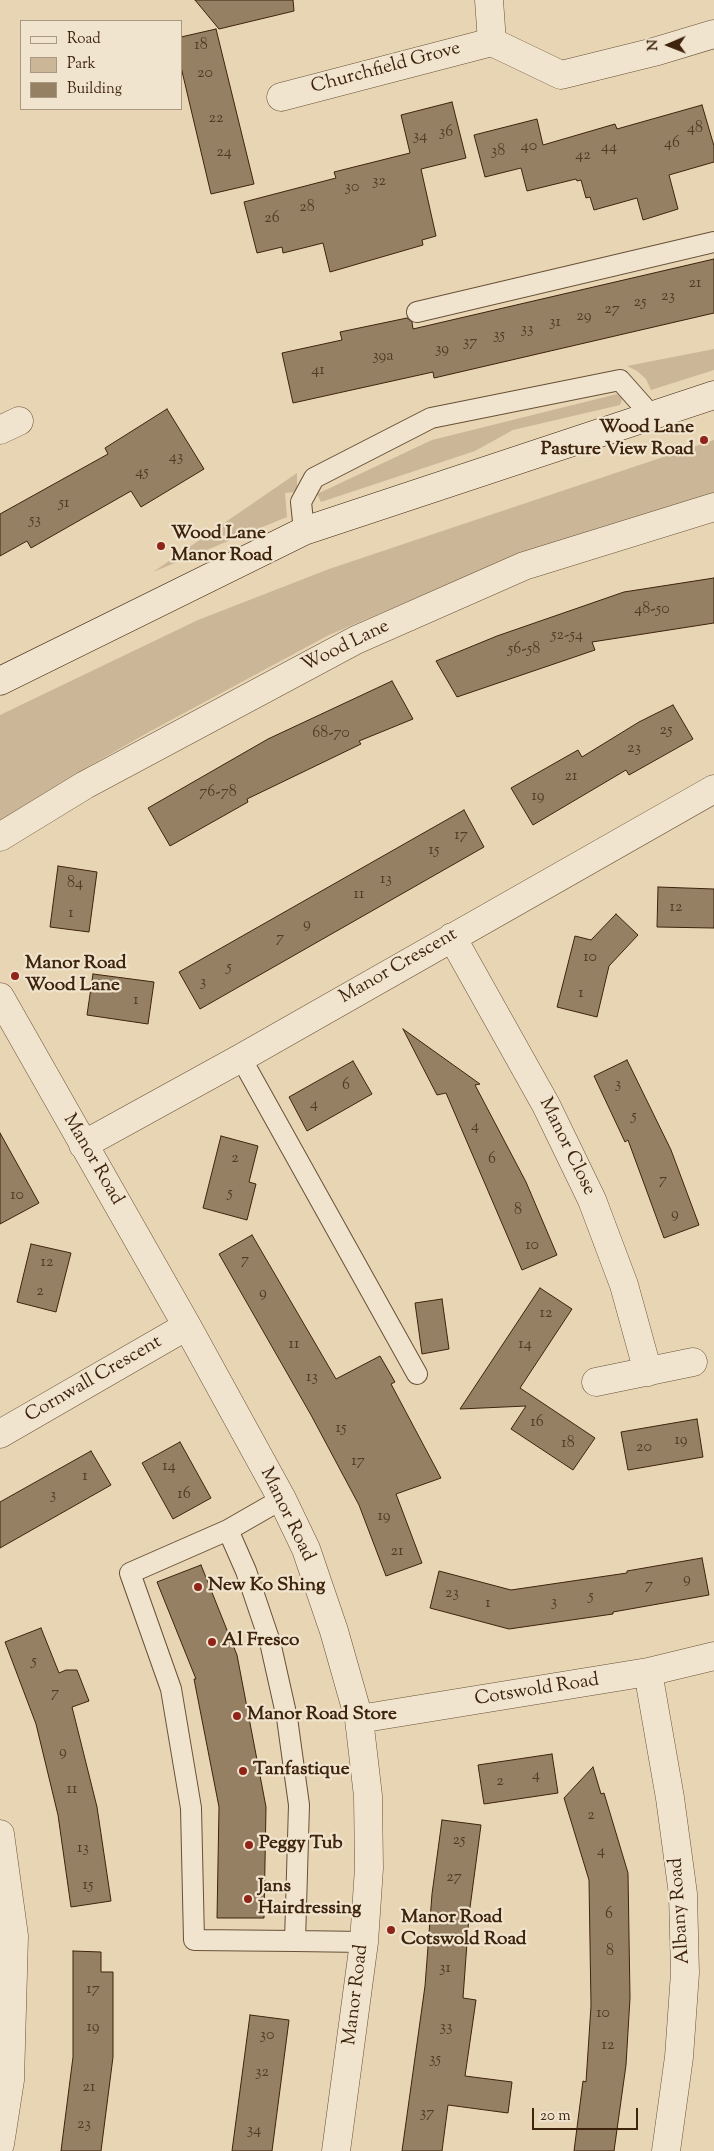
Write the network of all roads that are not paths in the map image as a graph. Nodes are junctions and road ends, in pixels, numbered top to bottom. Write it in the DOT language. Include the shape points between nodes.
graph roads {
  1 [pos="489,0"];
  2 [pos="714,34"];
  3 [pos="492,42"];
  4 [pos="281,97"];
  5 [pos="714,242"];
  6 [pos="417,312"];
  7 [pos="714,395"];
  8 [pos="651,415"];
  9 [pos="714,507"];
  10 [pos="304,532"];
  11 [pos="0,681"];
  12 [pos="714,788"];
  13 [pos="0,837"];
  14 [pos="452,937"];
  15 [pos="0,997"];
  16 [pos="241,1058"];
  17 [pos="83,1145"];
  18 [pos="188,1326"];
  19 [pos="693,1362"];
  20 [pos="648,1372"];
  21 [pos="417,1374"];
  22 [pos="596,1382"];
  23 [pos="0,1434"];
  24 [pos="282,1499"];
  25 [pos="228,1530"];
  26 [pos="714,1656"];
  27 [pos="648,1672"];
  28 [pos="359,1719"];
  29 [pos="0,1834"];
  30 [pos="295,1942"];
  31 [pos="364,1942"];
  32 [pos="0,2144"];
  33 [pos="336,2151"];
  34 [pos="666,2151"];
  1 -- 3 [label="street"];
  2 -- 3 [label="street" via="561,75"];
  3 -- 4 [label="street, Churchfield Grove"];
  5 -- 6 [label="lane"];
  7 -- 8 [label="street"];
  8 -- 10 [label="street"];
  8 -- 10 [label="lane" via="620,380 431,418 314,478 301,502"];
  9 -- 13 [label="street, Wood Lane" via="524,566 356,640 85,785"];
  10 -- 11 [label="street"];
  12 -- 14 [label="street, Manor Crescent"];
  14 -- 16 [label="street, Manor Crescent"];
  14 -- 20 [label="street, Manor Close" via="546,1105 592,1200 624,1285"];
  15 -- 17 [label="street, Manor Road"];
  16 -- 17 [label="street, Manor Crescent"];
  16 -- 21 [label="lane"];
  17 -- 18 [label="street, Manor Road"];
  18 -- 23 [label="street, Cornwall Crescent"];
  18 -- 24 [label="street, Manor Road"];
  19 -- 20 [label="street"];
  20 -- 22 [label="street"];
  24 -- 25 [label="lane"];
  24 -- 28 [label="street, Manor Road" via="306,1549"];
  25 -- 30 [label="lane" via="270,1642 286,1718 299,1805"];
  25 -- 30 [label="lane" via="130,1573 171,1689 190,1808 194,1940"];
  26 -- 27 [label="street, Cotswold Road"];
  27 -- 28 [label="street, Cotswold Road"];
  27 -- 34 [label="street, Albany Road" via="683,1894 685,1973 679,2057"];
  28 -- 31 [label="street, Manor Road" via="368,1796 369,1868"];
  29 -- 32 [label="street" via="14,1936 10,2080"];
  30 -- 31 [label="lane"];
  31 -- 33 [label="street, Manor Road"];
}
